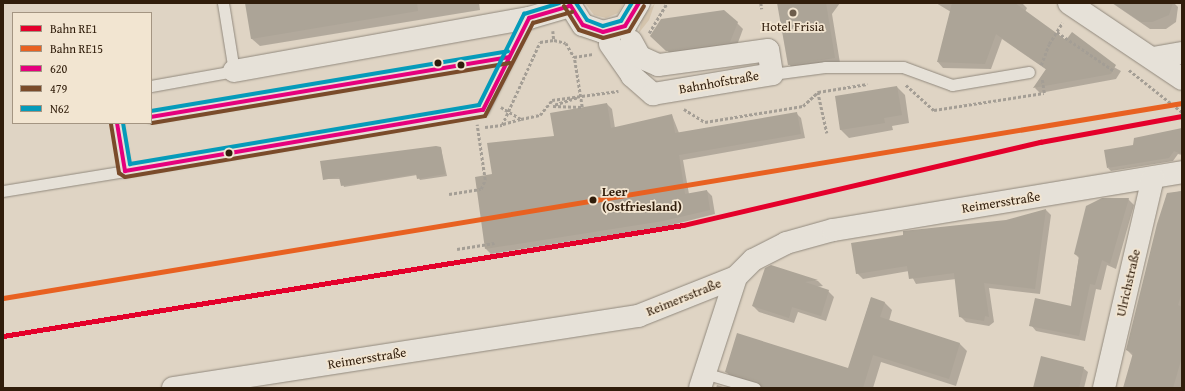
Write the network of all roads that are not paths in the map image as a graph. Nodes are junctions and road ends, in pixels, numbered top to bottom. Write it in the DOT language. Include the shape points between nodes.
graph roads {
  1 [pos="223,3"];
  2 [pos="1072,5"];
  3 [pos="563,7"];
  4 [pos="529,18"];
  5 [pos="623,28"];
  6 [pos="1182,53"];
  7 [pos="509,57"];
  8 [pos="1153,58"];
  9 [pos="234,71"];
  10 [pos="1034,71"];
  11 [pos="772,74"];
  12 [pos="1182,79"];
  13 [pos="152,86"];
  14 [pos="152,117"];
  15 [pos="117,124"];
  16 [pos="125,171"];
  17 [pos="1182,172"];
  18 [pos="1154,178"];
  19 [pos="3,192"];
  20 [pos="736,277"];
  21 [pos="702,381"];
  22 [pos="173,388"];
  23 [pos="755,388"];
  24 [pos="1104,388"];
  1 -- 9 [label="lane"];
  2 -- 8 [label="street"];
  3 -- 4 [label="street"];
  3 -- 5 [label="street" via="583,26"];
  4 -- 7 [label="lane"];
  4 -- 9 [label="street"];
  5 -- 11 [label="street, Bahnhofstraße" via="640,57 658,65 768,50"];
  5 -- 11 [label="street, Bahnhofstraße" via="632,76 652,94"];
  6 -- 8 [label="street"];
  7 -- 14 [label="lane"];
  7 -- 16 [label="lane" via="483,110"];
  8 -- 12 [label="street"];
  9 -- 13 [label="lane"];
  10 -- 11 [label="lane" via="952,85 903,67 825,67"];
  15 -- 16 [label="lane"];
  16 -- 19 [label="lane"];
  17 -- 18 [label="street, Reimersstraße"];
  18 -- 20 [label="street, Reimersstraße" via="833,230 779,247 752,260"];
  18 -- 24 [label="street, Ulrichstraße"];
  20 -- 21 [label="street"];
  20 -- 22 [label="street, Reimersstraße" via="638,316 609,322"];
  21 -- 23 [label="lane"];
}
